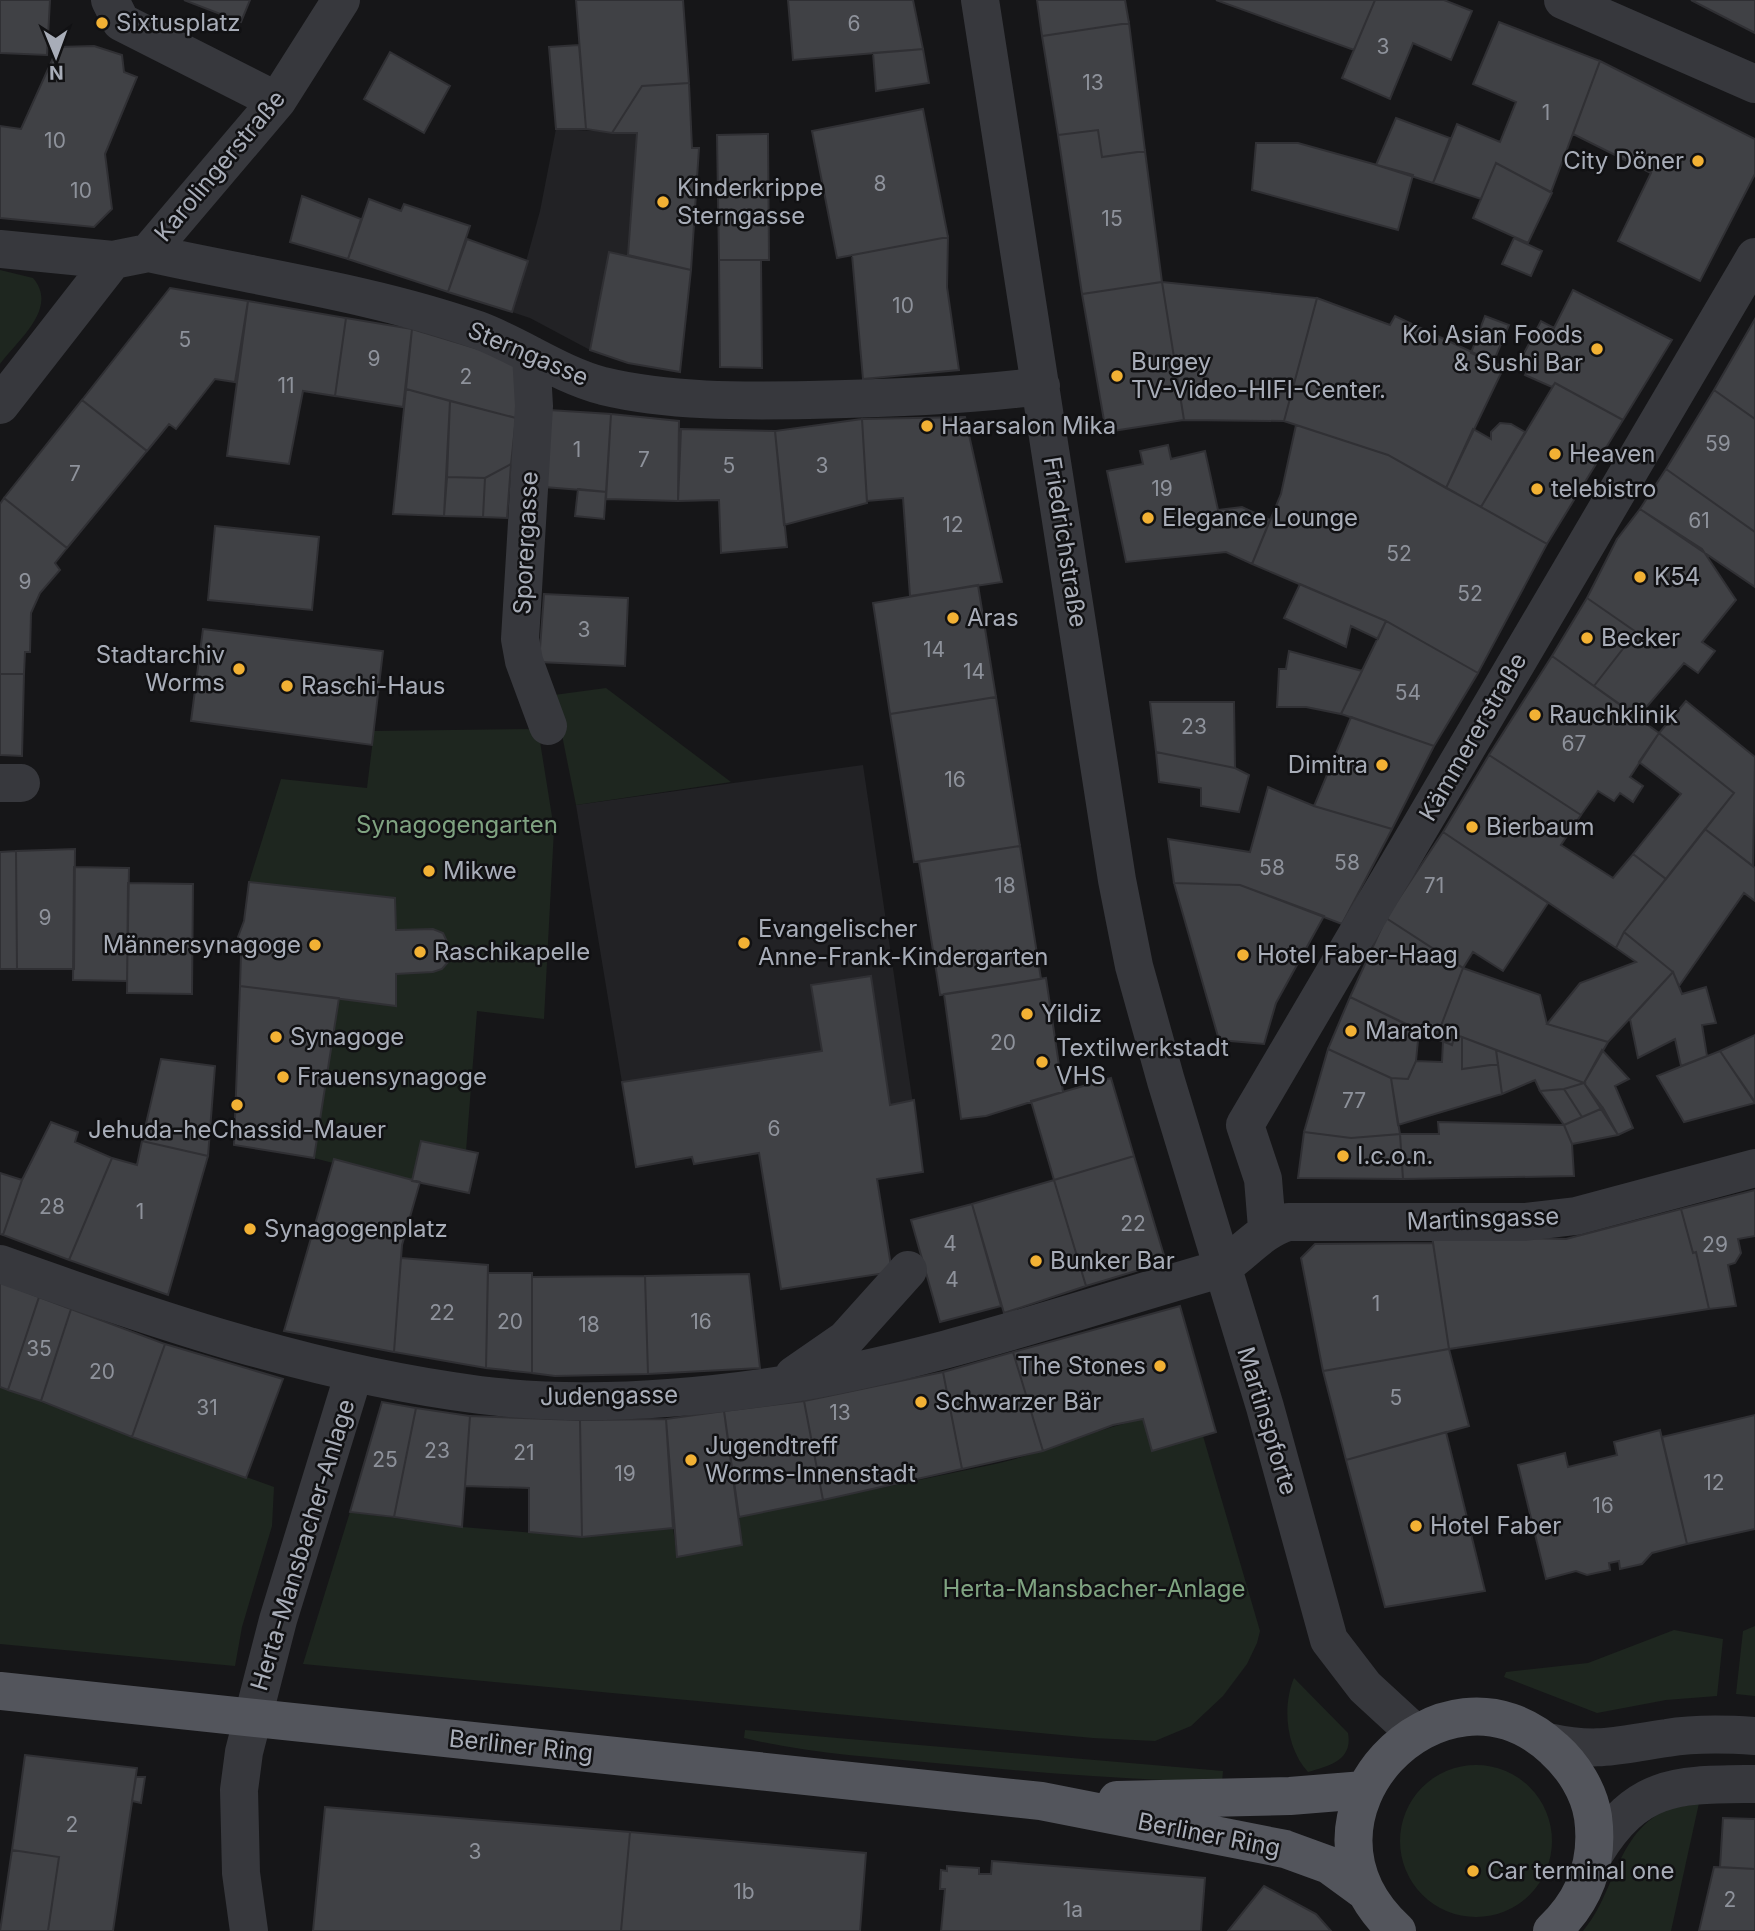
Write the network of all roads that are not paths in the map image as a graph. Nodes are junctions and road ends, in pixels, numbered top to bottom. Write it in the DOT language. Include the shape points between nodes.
graph roads {
  1 [pos="110,0"];
  2 [pos="341,0"];
  3 [pos="1563,0"];
  4 [pos="982,1"];
  5 [pos="1755,84"];
  6 [pos="277,101"];
  7 [pos="0,249"];
  8 [pos="131,257"];
  9 [pos="1755,257"];
  10 [pos="531,355"];
  11 [pos="1041,386"];
  12 [pos="0,405"];
  13 [pos="548,726"];
  14 [pos="1166,1081"];
  15 [pos="1755,1168"];
  16 [pos="1267,1228"];
  17 [pos="0,1264"];
  18 [pos="1220,1269"];
  19 [pos="908,1270"];
  20 [pos="354,1373"];
  21 [pos="779,1385"];
  22 [pos="0,1690"];
  23 [pos="252,1716"];
  24 [pos="1415,1733"];
  25 [pos="1755,1736"];
  26 [pos="1548,1742"];
  27 [pos="1755,1784"];
  28 [pos="1364,1790"];
  29 [pos="1041,1801"];
  30 [pos="1594,1853"];
  31 [pos="1366,1892"];
  32 [pos="249,1931"];
  33 [pos="1397,1931"];
  34 [pos="1552,1931"];
  1 -- 6 [label="street" via="121,22"];
  2 -- 6 [label="street, Karolingerstraße"];
  3 -- 5 [label="street"];
  4 -- 11 [label="street, Friedrichstraße"];
  6 -- 8 [label="street, Karolingerstraße"];
  7 -- 8 [label="street, Sterngasse"];
  8 -- 10 [label="street, Sterngasse" via="409,309 480,331"];
  8 -- 12 [label="street, Karolingerstraße"];
  9 -- 16 [label="street, Kämmererstraße" via="1245,1125 1262,1179"];
  10 -- 11 [label="street, Sterngasse" via="604,386 705,398 962,396"];
  10 -- 13 [label="street, Sporergasse" via="534,406 520,639"];
  11 -- 14 [label="street, Friedrichstraße" via="1117,880 1134,966"];
  14 -- 18 [label="street, Martinspforte"];
  15 -- 16 [label="street, Martinsgasse" via="1632,1204 1563,1218 1288,1222"];
  16 -- 18 [label="street"];
  17 -- 20 [label="street, Judengasse" via="276,1355"];
  18 -- 21 [label="street, Judengasse" via="948,1348"];
  18 -- 24 [label="street, Martinspforte" via="1265,1407 1329,1640 1365,1687"];
  19 -- 21 [label="street" via="846,1339"];
  20 -- 21 [label="street, Judengasse" via="482,1395 555,1400 650,1398"];
  20 -- 23 [label="street, Herta-Mansbacher-Anlage"];
  22 -- 23 [label="main road, Berliner Ring"];
  23 -- 29 [label="main road, Berliner Ring"];
  23 -- 32 [label="street, Herta-Mansbacher-Anlage" via="239,1790"];
  24 -- 26 [label="main road" via="1460,1719 1483,1718 1506,1722"];
  24 -- 28 [label="main road" via="1385,1758"];
  25 -- 26 [label="street" via="1668,1737 1598,1749"];
  26 -- 30 [label="main road" via="1576,1773 1585,1792 1592,1811"];
  27 -- 30 [label="street" via="1673,1787 1652,1796 1623,1815"];
  28 -- 29 [label="main road, Berliner Ring"];
  28 -- 31 [label="main road" via="1354,1851"];
  29 -- 31 [label="main road, Berliner Ring" via="1286,1849 1329,1865"];
  30 -- 34 [label="main road" via="1580,1898"];
  31 -- 33 [label="main road"];
}
